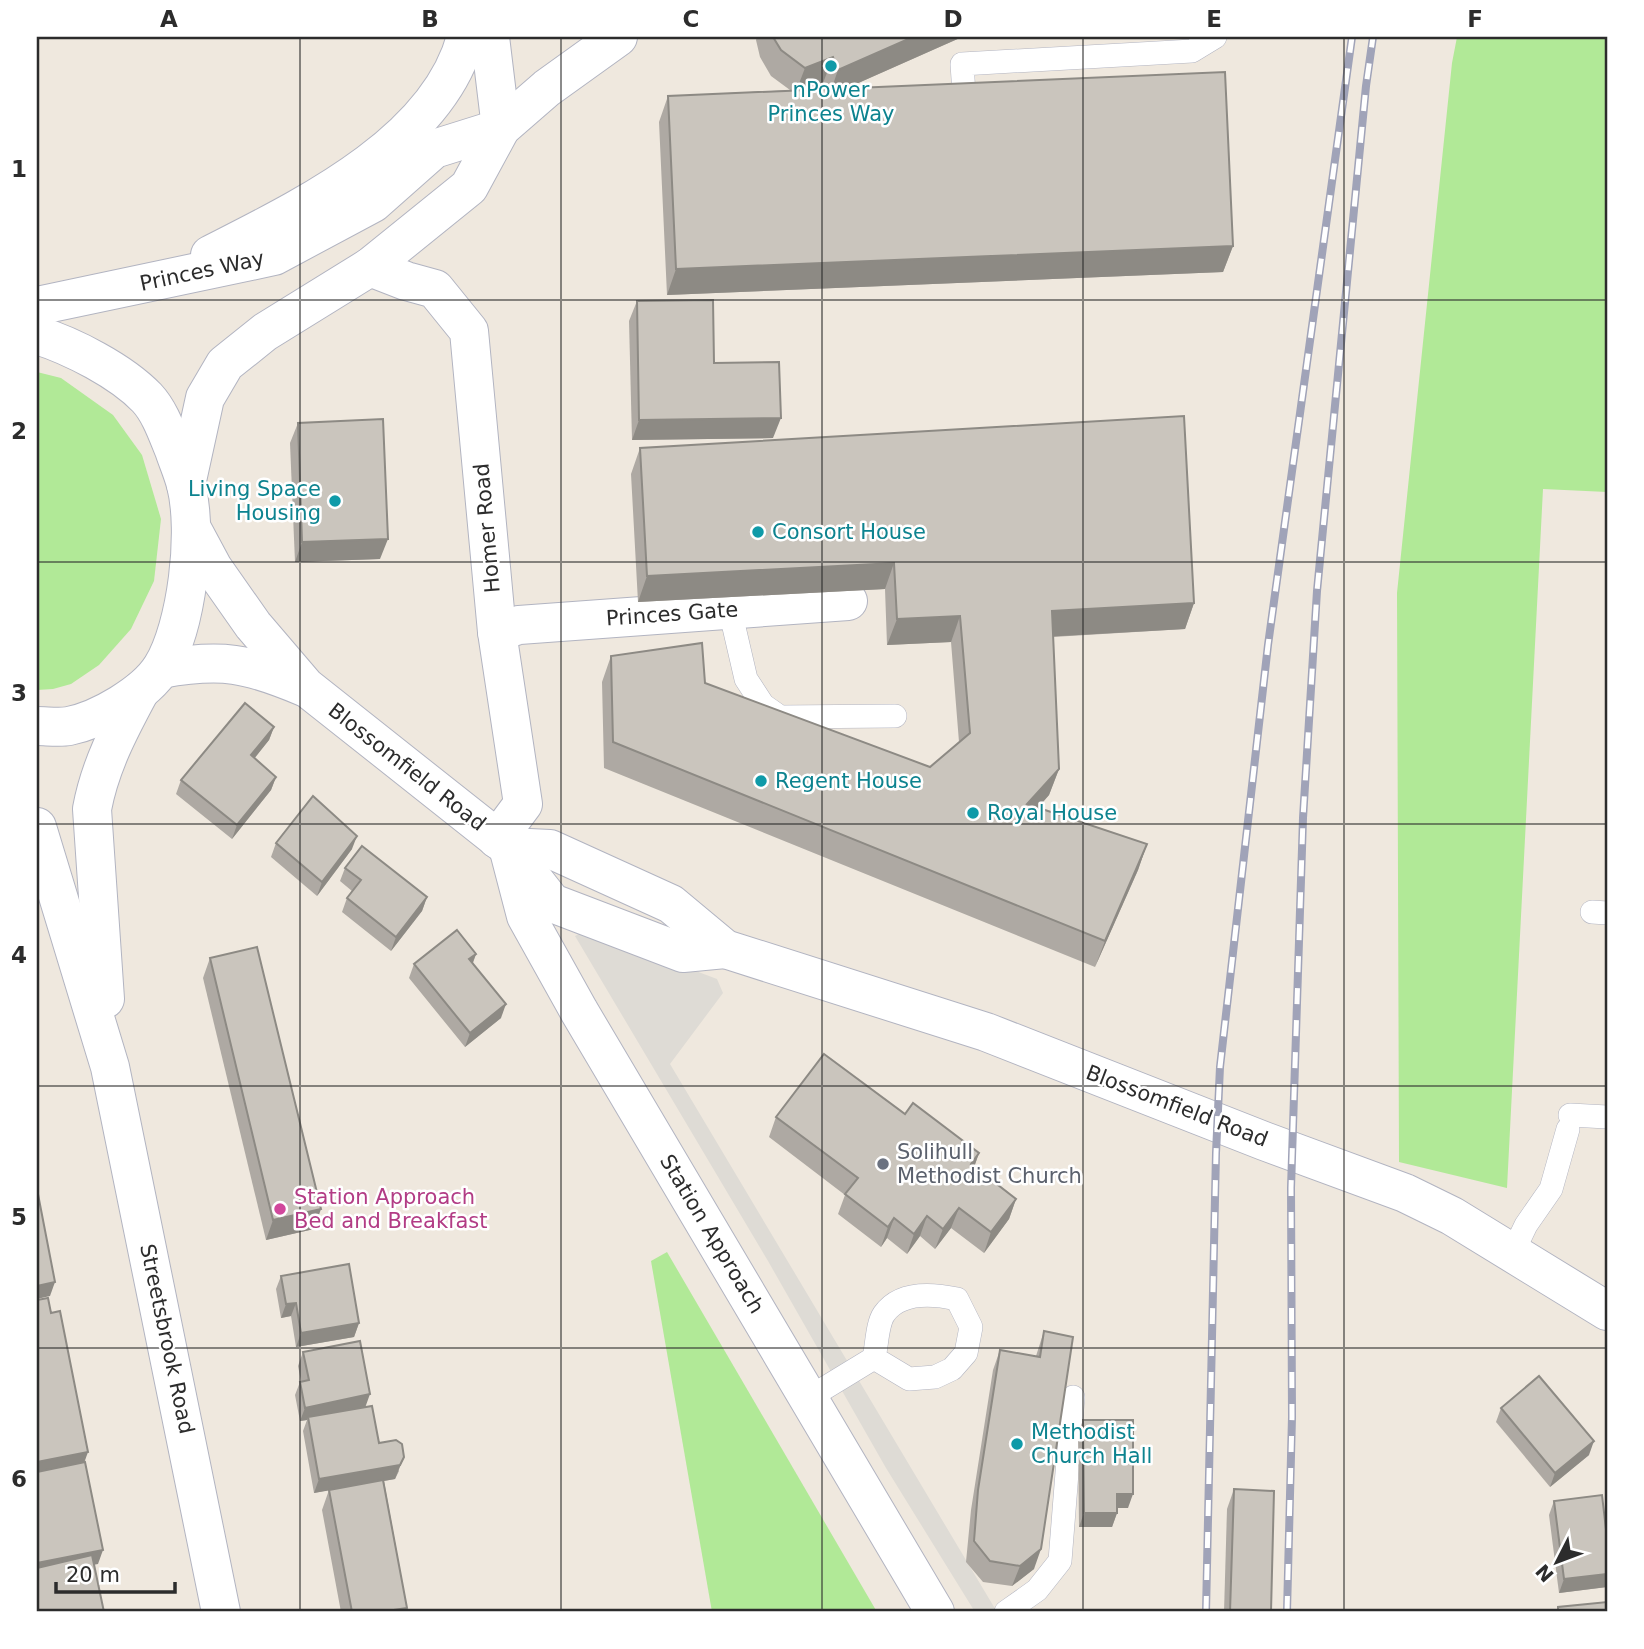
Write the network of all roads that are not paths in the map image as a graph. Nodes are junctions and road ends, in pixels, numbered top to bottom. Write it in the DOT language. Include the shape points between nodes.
graph roads {
  1 [pos="466,37"];
  2 [pos="490,37"];
  3 [pos="604,37"];
  4 [pos="1215,37"];
  5 [pos="965,108"];
  6 [pos="500,128"];
  7 [pos="370,267"];
  8 [pos="165,279"];
  9 [pos="37,306"];
  10 [pos="37,335"];
  11 [pos="186,485"];
  12 [pos="191,527"];
  13 [pos="848,601"];
  14 [pos="730,610"];
  15 [pos="497,632"];
  16 [pos="151,679"];
  17 [pos="306,687"];
  18 [pos="895,716"];
  19 [pos="37,726"];
  20 [pos="37,827"];
  21 [pos="503,843"];
  22 [pos="110,1067"];
  23 [pos="1607,1117"];
  24 [pos="1513,1252"];
  25 [pos="1607,1311"];
  26 [pos="874,1358"];
  27 [pos="810,1397"];
  28 [pos="1073,1397"];
  29 [pos="221,1612"];
  30 [pos="935,1612"];
  31 [pos="1006,1612"];
  1 -- 8 [label="main road" via="437,96 394,144 316,200"];
  2 -- 6 [label="main road"];
  3 -- 6 [label="main road, Princes Way"];
  4 -- 5 [label="lane" via="1192,51 962,64"];
  6 -- 7 [label="main road, Princes Way" via="469,187"];
  6 -- 8 [label="main road, Princes Way" via="434,149 373,203 274,256"];
  7 -- 11 [label="main road, Princes Way" via="265,332 225,364 205,398"];
  7 -- 15 [label="main road, Homer Road" via="435,289 469,331"];
  8 -- 9 [label="main road, Princes Way"];
  10 -- 11 [label="main road" via="105,366 147,399 166,429"];
  11 -- 12 [label="main road"];
  12 -- 16 [label="main road, Streetsbrook Road" via="186,599 177,636"];
  12 -- 17 [label="main road, Blossomfield Road" via="245,613"];
  13 -- 14 [label="main road, Princes Gate"];
  14 -- 15 [label="main road, Princes Gate" via="519,625"];
  14 -- 18 [label="lane" via="746,679 762,705 780,718"];
  15 -- 21 [label="main road, Homer Road" via="523,804"];
  16 -- 17 [label="main road, Blossomfield Road" via="201,662 268,671"];
  16 -- 19 [label="main road" via="106,713 68,727"];
  16 -- 22 [label="main road, Streetsbrook Road" via="105,759 92,809"];
  17 -- 21 [label="main road, Blossomfield Road"];
  20 -- 22 [label="main road, Streetsbrook Road"];
  21 -- 24 [label="main road, Blossomfield Road" via="552,903 683,953 725,949 986,1032 1405,1193"];
  21 -- 27 [label="main road, Station Approach" via="526,916 579,1012"];
  22 -- 29 [label="main road, Streetsbrook Road"];
  23 -- 24 [label="lane" via="1569,1122 1551,1189"];
  24 -- 25 [label="main road, Blossomfield Road"];
  26 -- 26 [label="lane" via="883,1315 897,1302 931,1293 957,1299 971,1327 966,1353 951,1369 935,1377 909,1379"];
  26 -- 27 [label="lane"];
  27 -- 30 [label="main road, Station Approach"];
  28 -- 31 [label="lane" via="1060,1561 1037,1590"];
}
